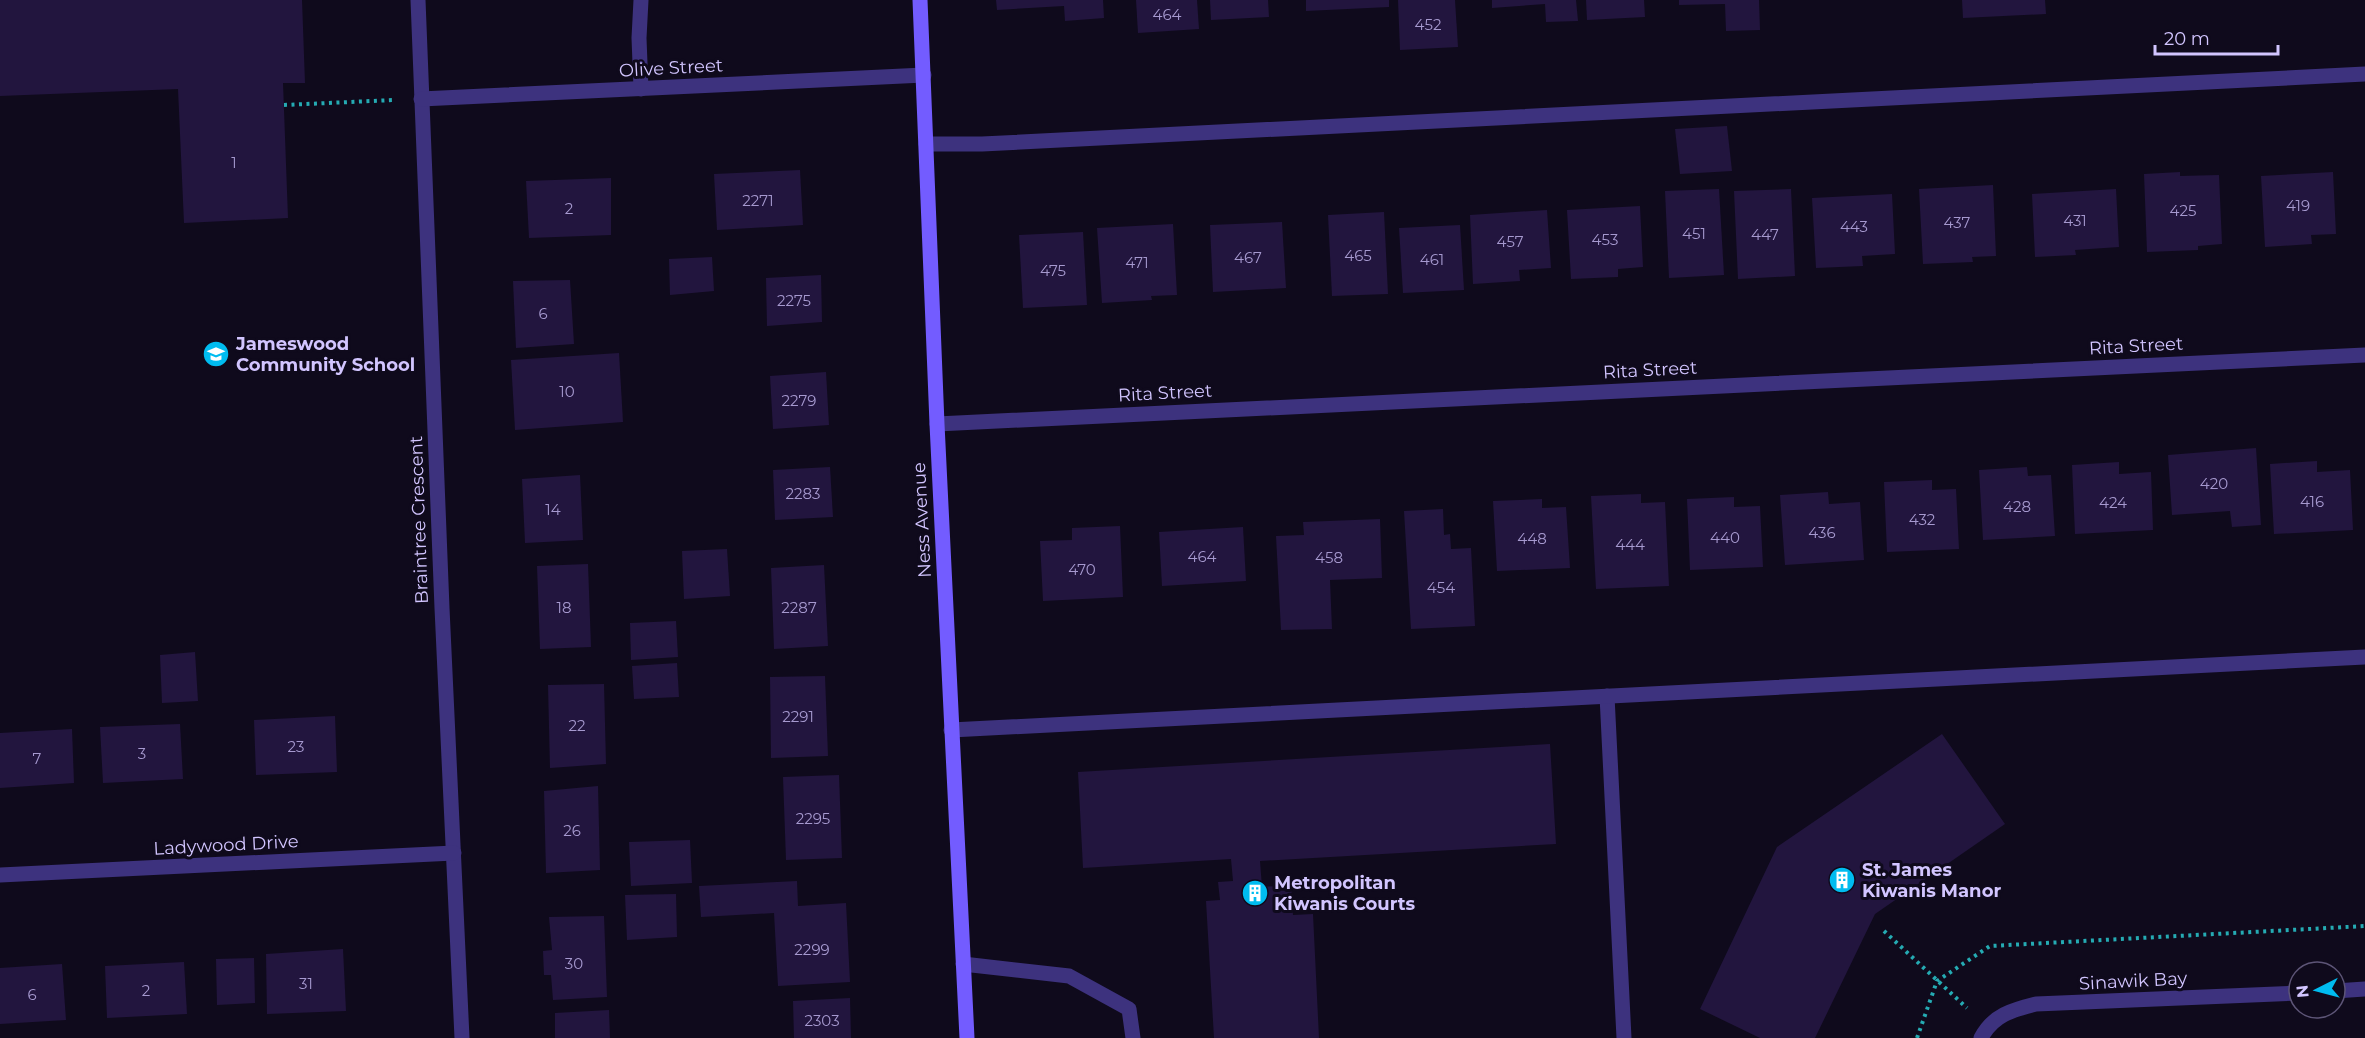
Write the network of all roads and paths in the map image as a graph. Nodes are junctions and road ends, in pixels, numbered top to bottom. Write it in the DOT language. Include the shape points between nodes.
graph roads {
  1 [pos="418,0"];
  2 [pos="641,0"];
  3 [pos="920,0"];
  4 [pos="2365,74"];
  5 [pos="924,75"];
  6 [pos="641,89"];
  7 [pos="421,99"];
  8 [pos="284,105"];
  9 [pos="926,144"];
  10 [pos="2365,355"];
  11 [pos="937,424"];
  12 [pos="2365,657"];
  13 [pos="1607,696"];
  14 [pos="951,730"];
  15 [pos="454,853"];
  16 [pos="0,875"];
  17 [pos="2365,927"];
  18 [pos="1884,931"];
  19 [pos="963,964"];
  20 [pos="1937,981"];
  21 [pos="2365,989"];
  22 [pos="2347,990"];
  23 [pos="2287,994"];
  24 [pos="1984,1032"];
  25 [pos="462,1038"];
  26 [pos="967,1038"];
  27 [pos="1133,1038"];
  28 [pos="1624,1038"];
  29 [pos="1917,1038"];
  1 -- 7 [label="street, Braintree Crescent"];
  2 -- 6 [label="street"];
  3 -- 5 [label="main road, Ness Avenue"];
  4 -- 9 [label="street"];
  5 -- 6 [label="street, Olive Street"];
  5 -- 9 [label="main road, Ness Avenue"];
  6 -- 7 [label="street, Olive Street"];
  7 -- 8 [label="path"];
  7 -- 15 [label="street, Braintree Crescent"];
  9 -- 11 [label="main road, Ness Avenue"];
  10 -- 11 [label="street, Rita Street"];
  11 -- 14 [label="main road, Ness Avenue"];
  12 -- 13 [label="street"];
  13 -- 14 [label="street"];
  13 -- 28 [label="street"];
  14 -- 19 [label="main road, Ness Avenue"];
  15 -- 16 [label="street, Ladywood Drive"];
  15 -- 25 [label="street, Braintree Crescent"];
  17 -- 20 [label="path" via="1990,946"];
  18 -- 20 [label="path"];
  19 -- 26 [label="main road, Ness Avenue"];
  19 -- 27 [label="street" via="1070,976 1129,1009"];
  20 -- 24 [label="path"];
  20 -- 29 [label="path"];
  21 -- 22 [label="street"];
  23 -- 24 [label="street, Sinawik Bay" via="2036,1004 2008,1011"];
}
